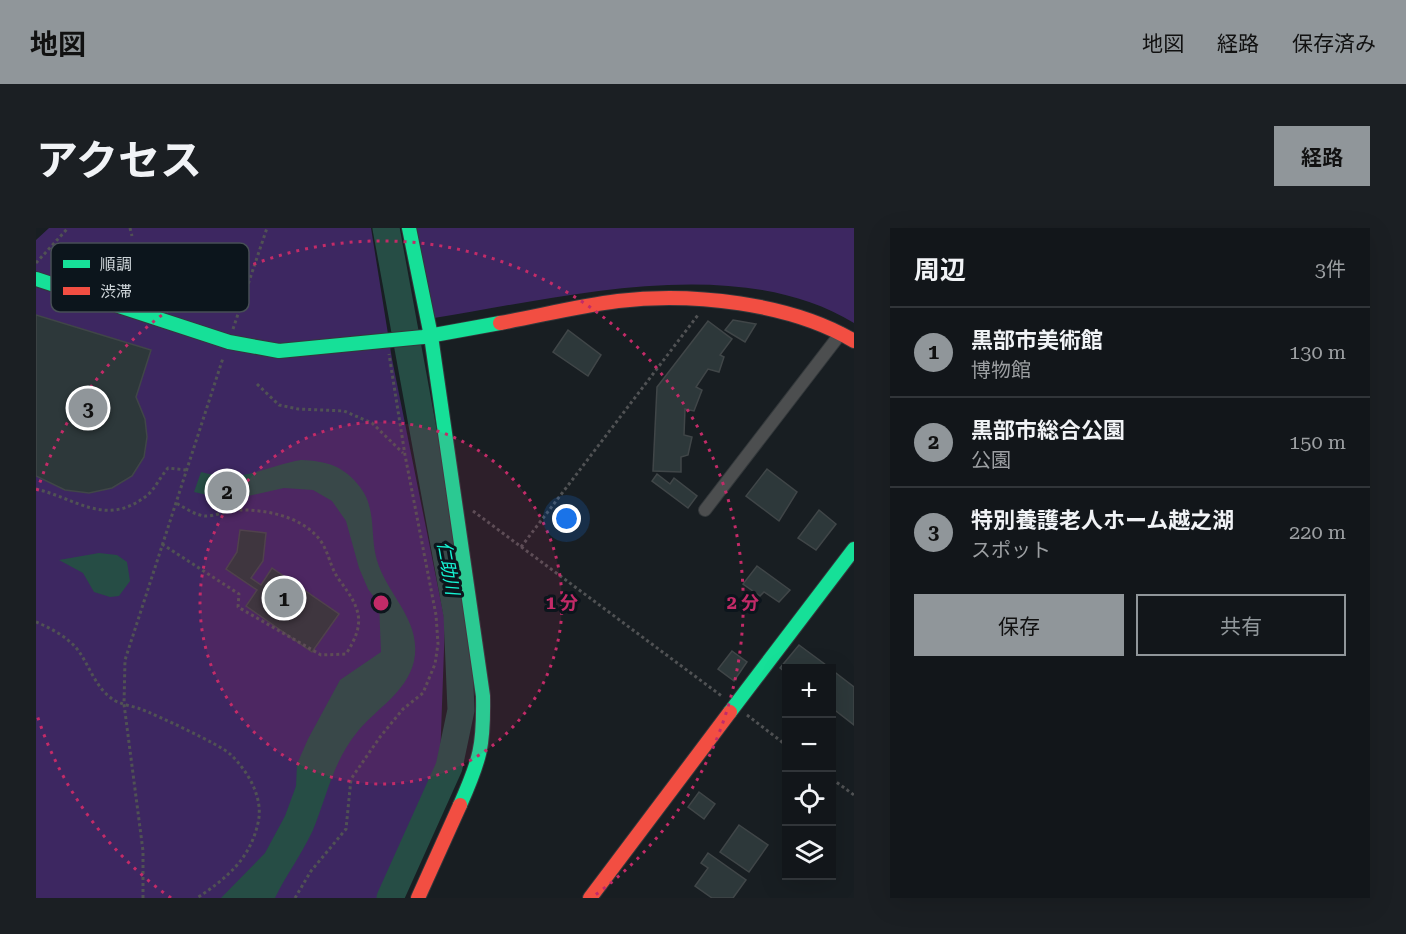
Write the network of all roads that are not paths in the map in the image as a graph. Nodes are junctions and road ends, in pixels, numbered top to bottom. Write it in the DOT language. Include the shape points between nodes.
graph roads {
  1 [pos="409,228"];
  2 [pos="36,279"];
  3 [pos="51,284"];
  4 [pos="137,312"];
  5 [pos="841,333"];
  6 [pos="427,336"];
  7 [pos="854,341"];
  8 [pos="705,510"];
  9 [pos="854,549"];
  10 [pos="418,898"];
  11 [pos="590,898"];
  1 -- 6 [label="street"];
  2 -- 3 [label="street"];
  4 -- 6 [label="street" via="229,342 279,351"];
  5 -- 6 [label="street" via="756,305 710,300 620,301"];
  5 -- 7 [label="street"];
  5 -- 8 [label="street"];
  6 -- 10 [label="street" via="483,696 484,732 480,760"];
  9 -- 11 [label="street"];
}
